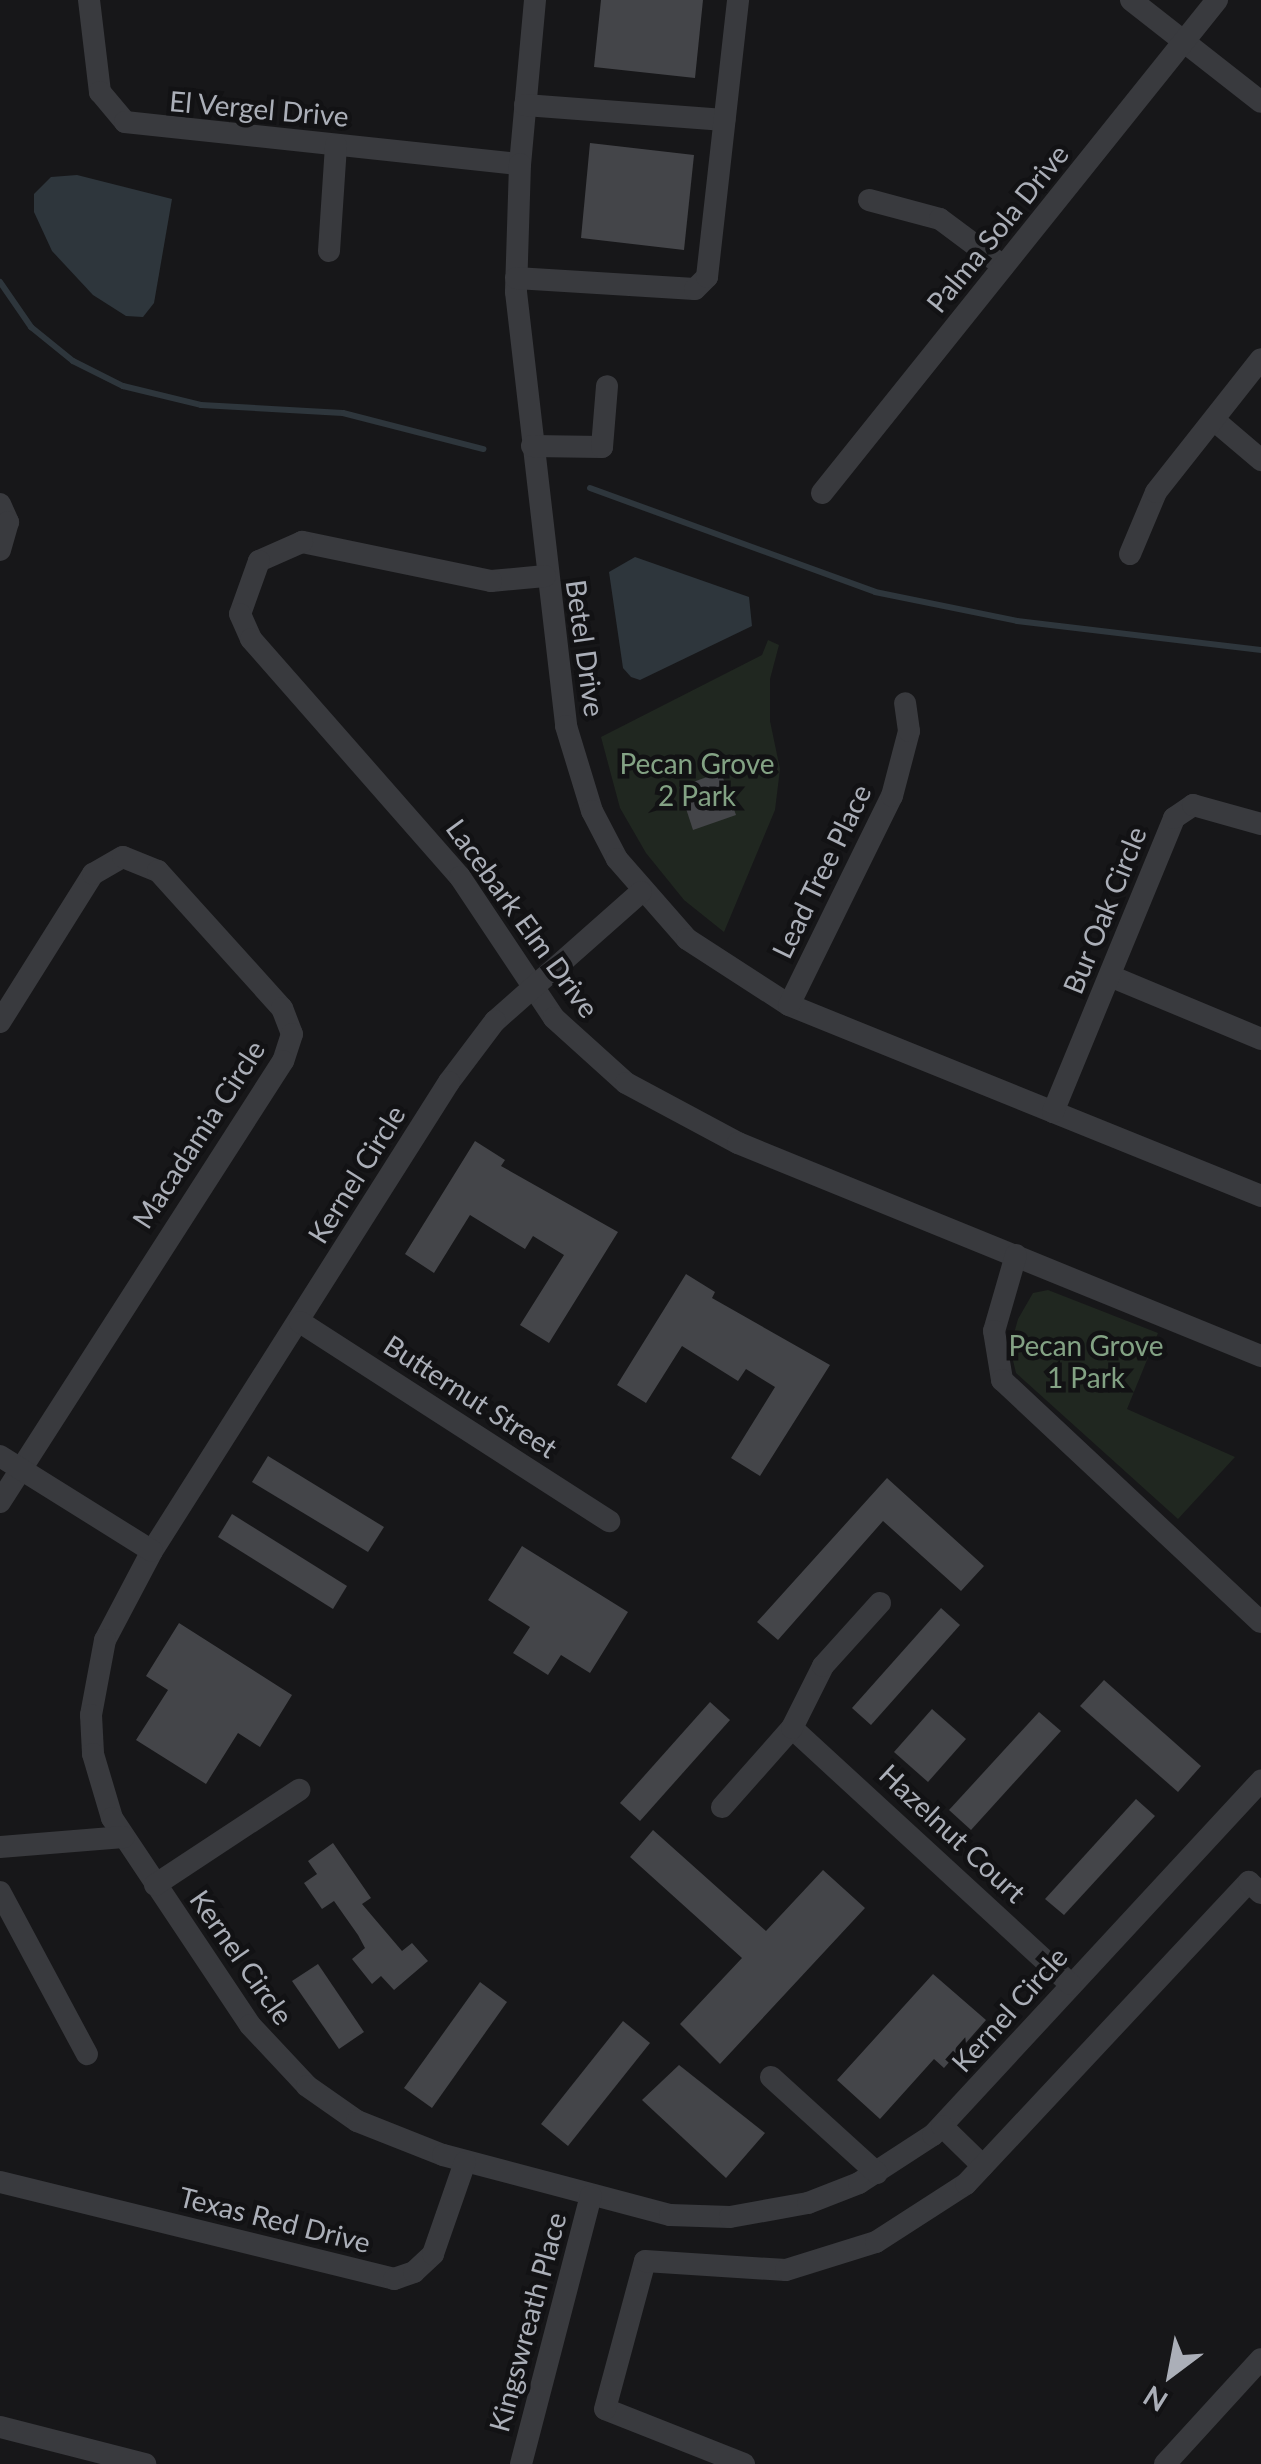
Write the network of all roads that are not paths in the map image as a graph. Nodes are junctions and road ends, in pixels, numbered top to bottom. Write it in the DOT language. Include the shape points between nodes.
graph roads {
  1 [pos="89,0"];
  2 [pos="536,0"];
  3 [pos="738,0"];
  4 [pos="1132,0"];
  5 [pos="1216,0"];
  6 [pos="1184,40"];
  7 [pos="1261,102"];
  8 [pos="525,106"];
  9 [pos="724,120"];
  10 [pos="336,145"];
  11 [pos="520,164"];
  12 [pos="870,200"];
  13 [pos="328,251"];
  14 [pos="1003,266"];
  15 [pos="516,278"];
  16 [pos="1261,359"];
  17 [pos="607,386"];
  18 [pos="1214,420"];
  19 [pos="532,446"];
  20 [pos="1261,460"];
  21 [pos="822,493"];
  22 [pos="0,504"];
  23 [pos="0,550"];
  24 [pos="1130,554"];
  25 [pos="545,576"];
  26 [pos="905,703"];
  27 [pos="1261,824"];
  28 [pos="641,892"];
  29 [pos="1110,976"];
  30 [pos="531,987"];
  31 [pos="789,1005"];
  32 [pos="0,1022"];
  33 [pos="1261,1039"];
  34 [pos="1053,1112"];
  35 [pos="1261,1196"];
  36 [pos="1016,1255"];
  37 [pos="300,1322"];
  38 [pos="1261,1356"];
  39 [pos="0,1456"];
  40 [pos="20,1468"];
  41 [pos="0,1502"];
  42 [pos="609,1520"];
  43 [pos="152,1551"];
  44 [pos="880,1603"];
  45 [pos="1261,1622"];
  46 [pos="792,1728"];
  47 [pos="300,1790"];
  48 [pos="1256,1797"];
  49 [pos="722,1807"];
  50 [pos="124,1837"];
  51 [pos="0,1847"];
  52 [pos="155,1885"];
  53 [pos="0,1892"];
  54 [pos="1261,1893"];
  55 [pos="1070,1984"];
  56 [pos="87,2054"];
  57 [pos="771,2078"];
  58 [pos="942,2126"];
  59 [pos="465,2162"];
  60 [pos="983,2166"];
  61 [pos="877,2173"];
  62 [pos="0,2182"];
  63 [pos="590,2196"];
  64 [pos="1261,2359"];
  65 [pos="0,2428"];
  66 [pos="145,2464"];
  67 [pos="520,2464"];
  68 [pos="744,2464"];
  69 [pos="1166,2464"];
  1 -- 10 [label="street, El Vergel Drive" via="100,92 125,122"];
  2 -- 8 [label="street, Betel Drive"];
  3 -- 9 [label="street"];
  4 -- 6 [label="street"];
  5 -- 6 [label="street, Palma Sola Drive"];
  6 -- 7 [label="street"];
  6 -- 14 [label="street, Palma Sola Drive"];
  8 -- 9 [label="street"];
  8 -- 11 [label="street, Betel Drive"];
  9 -- 15 [label="street" via="707,277 695,289"];
  10 -- 11 [label="street, El Vergel Drive"];
  10 -- 13 [label="street"];
  11 -- 15 [label="street, Betel Drive"];
  12 -- 14 [label="street" via="940,220"];
  14 -- 21 [label="street, Palma Sola Drive"];
  15 -- 19 [label="street, Betel Drive"];
  16 -- 18 [label="street"];
  17 -- 19 [label="street" via="602,447"];
  18 -- 20 [label="street"];
  18 -- 24 [label="street" via="1156,492"];
  19 -- 25 [label="street, Betel Drive"];
  22 -- 23 [label="street" via="8,522"];
  25 -- 28 [label="street, Betel Drive" via="574,759 592,811"];
  25 -- 30 [label="street, Lacebark Elm Drive" via="491,580 302,542 259,561 240,614 251,639 460,877"];
  26 -- 31 [label="street, Lead Tree Place" via="909,732 892,796"];
  27 -- 29 [label="street, Bur Oak Circle" via="1193,805 1174,818"];
  28 -- 30 [label="street, Kernel Circle"];
  28 -- 31 [label="street, Betel Drive" via="716,962"];
  29 -- 33 [label="street"];
  29 -- 34 [label="street, Bur Oak Circle"];
  30 -- 36 [label="street, Lacebark Elm Drive" via="571,1036 676,1114"];
  30 -- 37 [label="street, Kernel Circle" via="449,1082"];
  31 -- 34 [label="street, Betel Drive"];
  32 -- 40 [label="street, Macadamia Circle" via="93,874 123,857 158,871 282,1008 292,1034 283,1061"];
  34 -- 35 [label="street, Betel Drive"];
  36 -- 38 [label="street, Lacebark Elm Drive"];
  36 -- 45 [label="street" via="994,1332 1002,1380"];
  37 -- 42 [label="street, Butternut Street"];
  37 -- 43 [label="street, Kernel Circle"];
  39 -- 40 [label="street"];
  40 -- 41 [label="street, Macadamia Circle"];
  40 -- 43 [label="street"];
  43 -- 50 [label="street, Kernel Circle" via="105,1640 91,1715 99,1779"];
  44 -- 46 [label="street" via="823,1666"];
  46 -- 49 [label="street"];
  46 -- 55 [label="street, Hazelnut Court"];
  47 -- 52 [label="street"];
  48 -- 55 [label="street, Kernel Circle"];
  50 -- 51 [label="street"];
  50 -- 52 [label="street, Kernel Circle"];
  52 -- 59 [label="street, Kernel Circle" via="250,2025 308,2086 383,2134"];
  53 -- 56 [label="street"];
  54 -- 60 [label="street" via="1249,1882"];
  55 -- 58 [label="street, Kernel Circle"];
  57 -- 61 [label="street"];
  58 -- 60 [label="street"];
  58 -- 61 [label="street, Kernel Circle"];
  59 -- 62 [label="street, Texas Red Drive" via="432,2254 394,2280"];
  59 -- 63 [label="street, Kernel Circle"];
  60 -- 68 [label="street" via="876,2242 786,2270 646,2260 605,2409"];
  61 -- 63 [label="street, Kernel Circle" via="808,2203 730,2217 670,2214"];
  63 -- 67 [label="street, Kingswreath Place"];
  64 -- 69 [label="street"];
  65 -- 66 [label="street"];
}
